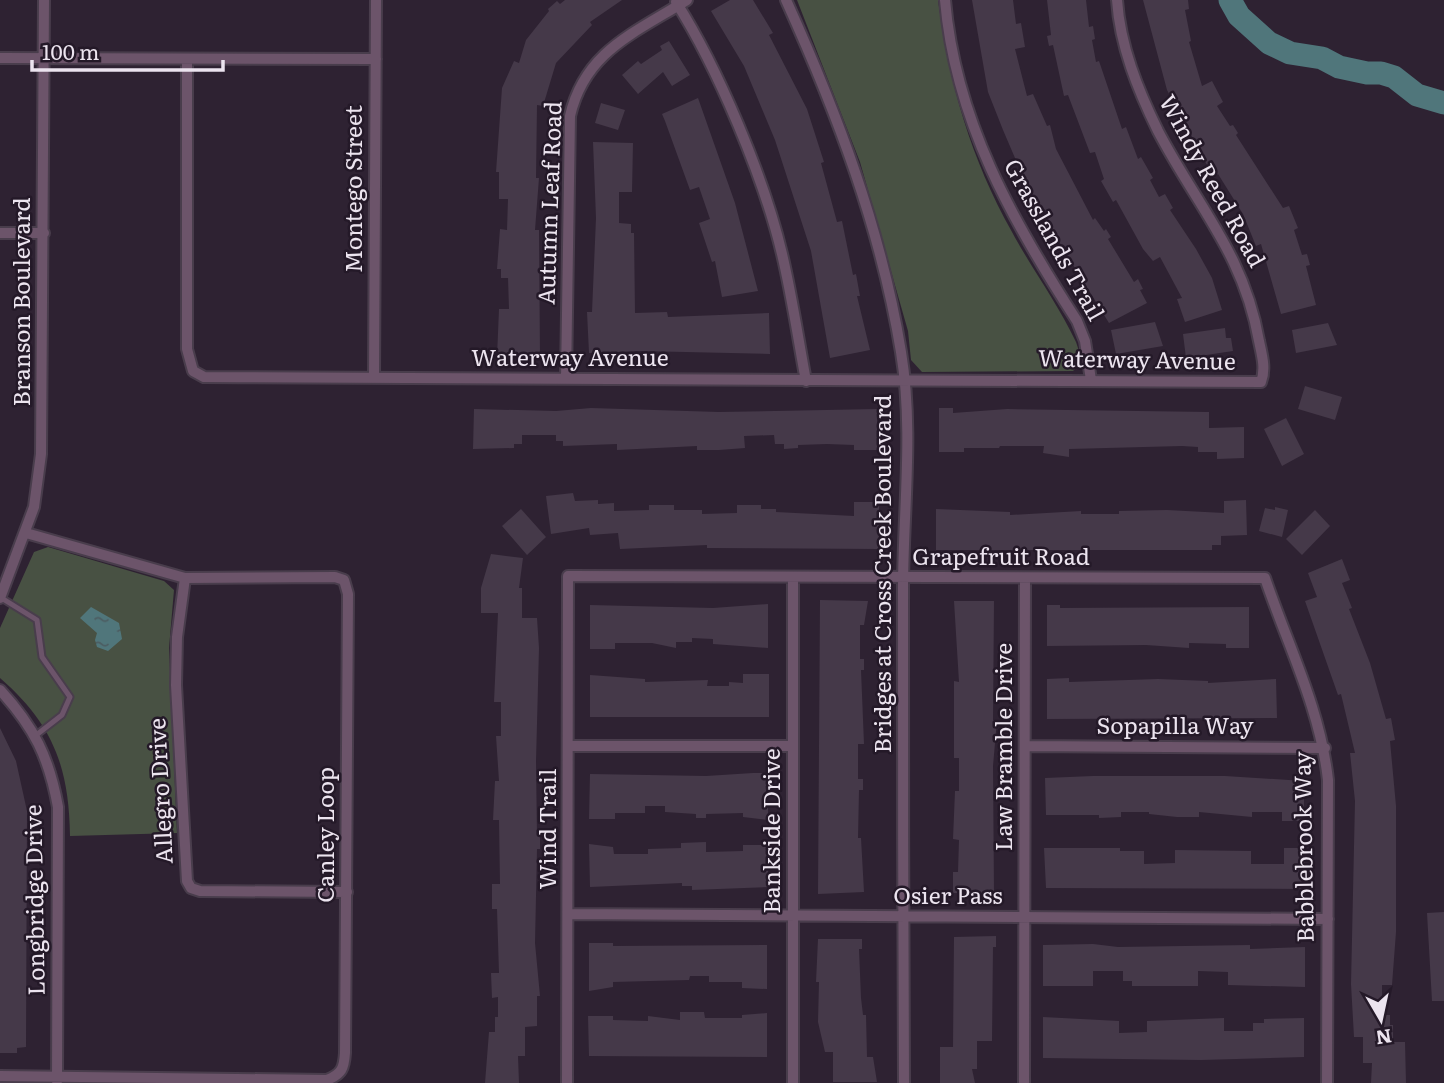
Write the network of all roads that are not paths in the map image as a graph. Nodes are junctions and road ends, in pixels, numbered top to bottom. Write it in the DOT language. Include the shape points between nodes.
graph roads {
  1 [pos="44,0"];
  2 [pos="376,0"];
  3 [pos="786,0"];
  4 [pos="945,0"];
  5 [pos="1117,0"];
  6 [pos="680,2"];
  7 [pos="0,58"];
  8 [pos="43,58"];
  9 [pos="376,59"];
  10 [pos="187,60"];
  11 [pos="0,233"];
  12 [pos="44,233"];
  13 [pos="374,379"];
  14 [pos="566,380"];
  15 [pos="1091,380"];
  16 [pos="806,381"];
  17 [pos="904,381"];
  18 [pos="1261,382"];
  19 [pos="26,533"];
  20 [pos="568,576"];
  21 [pos="904,577"];
  22 [pos="185,578"];
  23 [pos="793,578"];
  24 [pos="1025,579"];
  25 [pos="1265,579"];
  26 [pos="0,597"];
  27 [pos="0,690"];
  28 [pos="35,736"];
  29 [pos="569,746"];
  30 [pos="792,746"];
  31 [pos="1026,746"];
  32 [pos="1325,748"];
  33 [pos="347,892"];
  34 [pos="568,914"];
  35 [pos="793,916"];
  36 [pos="1023,916"];
  37 [pos="904,917"];
  38 [pos="1328,919"];
  39 [pos="0,1076"];
  40 [pos="57,1080"];
  41 [pos="567,1083"];
  42 [pos="793,1083"];
  43 [pos="904,1083"];
  44 [pos="1024,1083"];
  45 [pos="1327,1083"];
  1 -- 8 [label="street, Branson Boulevard"];
  2 -- 9 [label="street, Montego Street"];
  3 -- 17 [label="street, Bridges at Cross Creek Boulevard" via="846,139 883,266"];
  4 -- 15 [label="street, Grasslands Trail" via="955,63 977,138 1007,206 1077,321"];
  5 -- 18 [label="street, Windy Reed Road" via="1129,62 1145,103 1244,280 1264,366"];
  6 -- 14 [label="street, Autumn Leaf Road" via="608,49 575,91 570,116"];
  6 -- 16 [label="street" via="739,127 782,252"];
  7 -- 8 [label="street"];
  8 -- 10 [label="street"];
  8 -- 12 [label="street, Branson Boulevard"];
  9 -- 10 [label="street"];
  9 -- 13 [label="street, Montego Street"];
  10 -- 13 [label="street, Waterway Avenue" via="187,349 193,371 204,377"];
  11 -- 12 [label="street"];
  12 -- 19 [label="street, Branson Boulevard" via="41,454"];
  13 -- 14 [label="street, Waterway Avenue"];
  14 -- 16 [label="street, Waterway Avenue"];
  15 -- 17 [label="street, Waterway Avenue"];
  15 -- 18 [label="street, Waterway Avenue"];
  16 -- 17 [label="street, Waterway Avenue"];
  17 -- 21 [label="street, Bridges at Cross Creek Boulevard" via="908,446"];
  19 -- 22 [label="street, Canley Loop"];
  19 -- 26 [label="street, Branson Boulevard"];
  20 -- 23 [label="street, Grapefruit Road"];
  20 -- 29 [label="street, Wind Trail"];
  21 -- 23 [label="street, Grapefruit Road"];
  21 -- 24 [label="street, Grapefruit Road"];
  21 -- 37 [label="street, Bridges at Cross Creek Boulevard"];
  22 -- 33 [label="street, Allegro Drive" via="176,685 187,881 200,891"];
  22 -- 33 [label="street, Canley Loop" via="344,580 348,594"];
  23 -- 30 [label="street, Bankside Drive"];
  24 -- 25 [label="street, Grapefruit Road"];
  24 -- 31 [label="street, Law Bramble Drive"];
  25 -- 32 [label="street, Babblebrook Way" via="1317,715"];
  26 -- 28 [label="lane" via="37,620 43,657 70,697 62,715"];
  27 -- 28 [label="street, Longbridge Drive"];
  28 -- 40 [label="street, Longbridge Drive" via="51,769 58,807"];
  29 -- 30 [label="street"];
  29 -- 34 [label="street, Wind Trail"];
  30 -- 35 [label="street, Bankside Drive"];
  31 -- 32 [label="street, Sopapilla Way"];
  31 -- 36 [label="street, Law Bramble Drive"];
  32 -- 38 [label="street, Babblebrook Way"];
  33 -- 40 [label="street, Canley Loop" via="345,1053 344,1068 337,1076 327,1080"];
  34 -- 35 [label="street, Osier Pass"];
  34 -- 41 [label="street, Wind Trail"];
  35 -- 37 [label="street, Osier Pass"];
  35 -- 42 [label="street, Bankside Drive"];
  36 -- 37 [label="street, Osier Pass"];
  36 -- 38 [label="street, Osier Pass"];
  36 -- 44 [label="street, Law Bramble Drive"];
  37 -- 43 [label="street, Bridges at Cross Creek Boulevard"];
  38 -- 45 [label="street, Babblebrook Way"];
  39 -- 40 [label="street, Canley Loop"];
}
